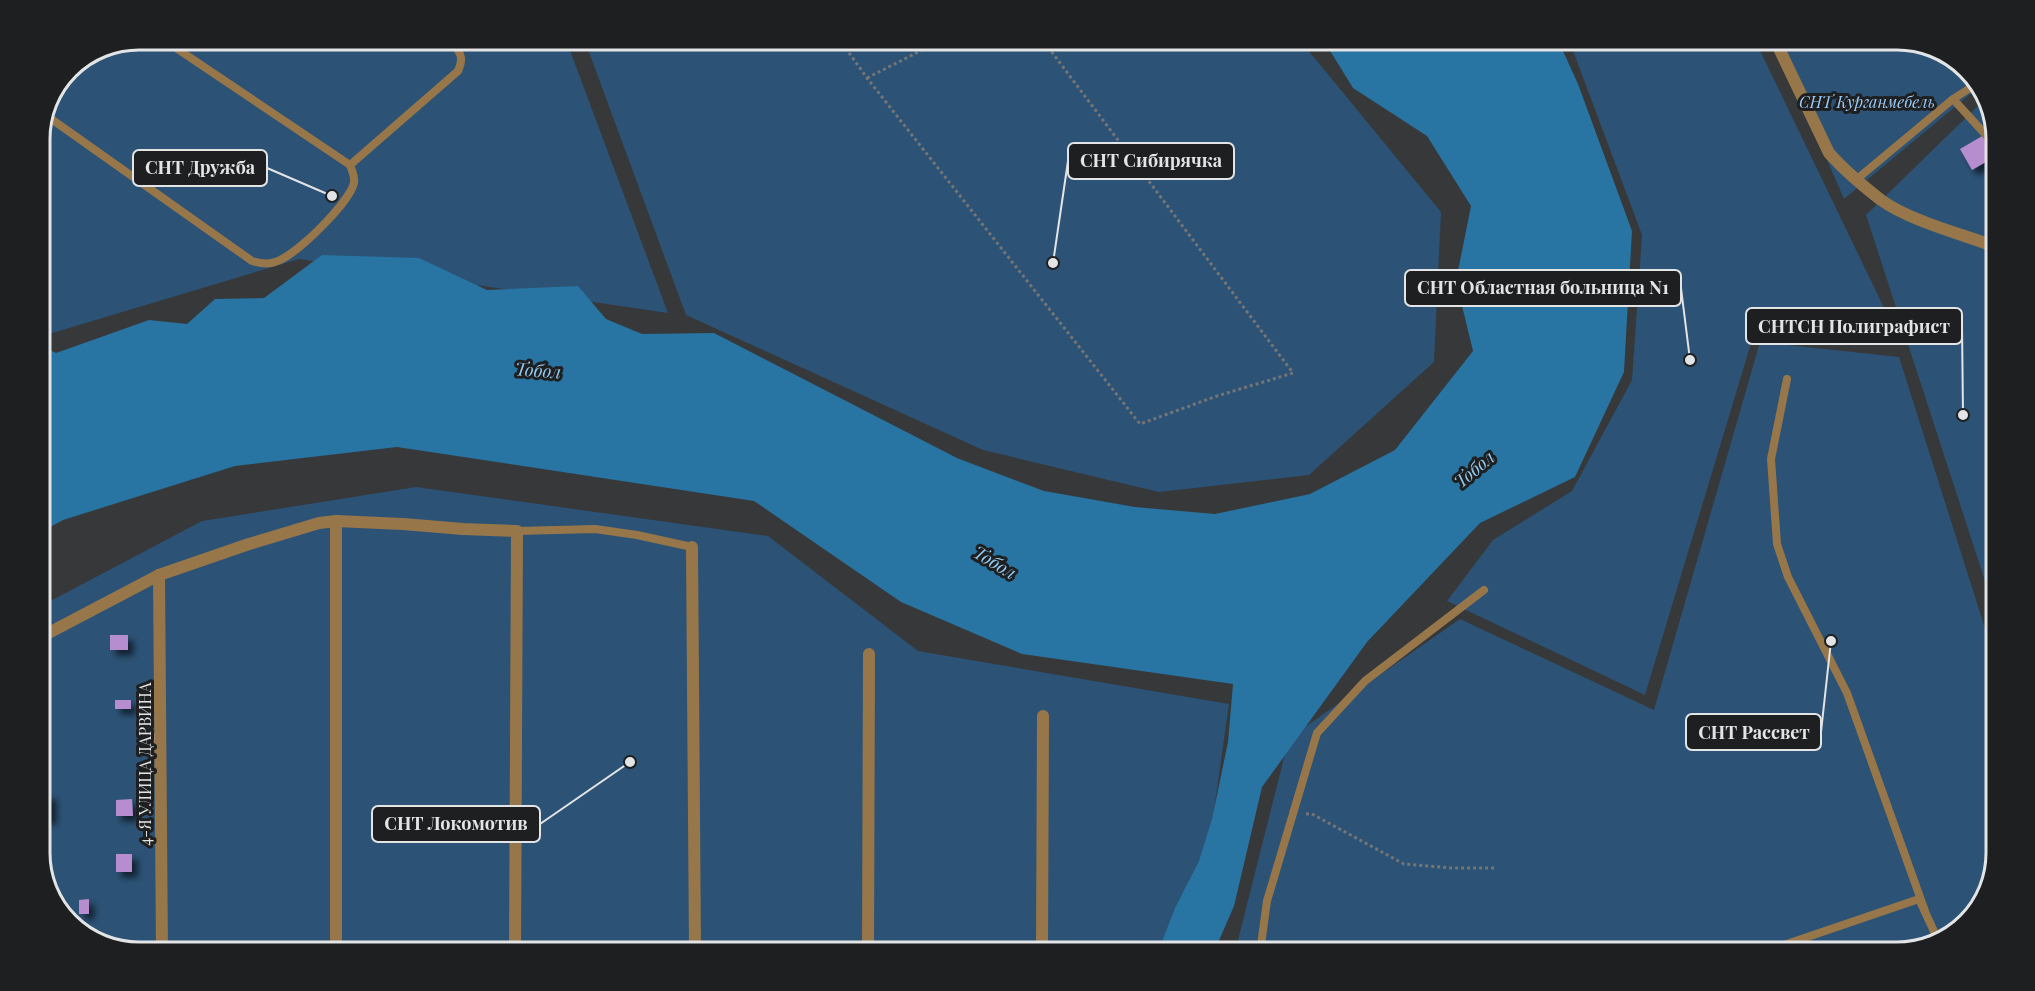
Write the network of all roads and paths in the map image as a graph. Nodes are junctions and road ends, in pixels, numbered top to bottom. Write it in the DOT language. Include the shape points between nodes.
graph roads {
  1 [pos="179,50"];
  2 [pos="458,50"];
  3 [pos="847,50"];
  4 [pos="922,50"];
  5 [pos="1050,50"];
  6 [pos="1780,50"];
  7 [pos="867,78"];
  8 [pos="1970,88"];
  9 [pos="1953,99"];
  10 [pos="52,120"];
  11 [pos="1985,134"];
  12 [pos="350,165"];
  13 [pos="1857,179"];
  14 [pos="1985,243"];
  15 [pos="1787,379"];
  16 [pos="336,521"];
  17 [pos="517,531"];
  18 [pos="692,547"];
  19 [pos="159,575"];
  20 [pos="1484,590"];
  21 [pos="50,632"];
  22 [pos="869,654"];
  23 [pos="1043,716"];
  24 [pos="1292,813"];
  25 [pos="1497,868"];
  26 [pos="1925,911"];
  27 [pos="1935,933"];
  28 [pos="162,942"];
  29 [pos="336,942"];
  30 [pos="515,942"];
  31 [pos="695,942"];
  32 [pos="868,942"];
  33 [pos="1042,942"];
  34 [pos="1261,942"];
  35 [pos="1792,942"];
  1 -- 12 [label="lane"];
  2 -- 12 [label="lane" via="462,61 458,71"];
  3 -- 7 [label="path"];
  4 -- 7 [label="path"];
  5 -- 7 [label="path" via="1293,373 1140,424"];
  6 -- 13 [label="street" via="1829,153"];
  8 -- 9 [label="lane"];
  9 -- 11 [label="lane"];
  9 -- 13 [label="lane"];
  10 -- 12 [label="lane" via="252,261 263,263 276,262 319,230 354,184"];
  13 -- 14 [label="street" via="1882,201 1914,217"];
  15 -- 26 [label="lane" via="1771,459 1777,544 1788,577 1847,693"];
  16 -- 17 [label="street"];
  16 -- 19 [label="street" via="299,529"];
  16 -- 29 [label="street"];
  17 -- 18 [label="lane" via="595,529"];
  17 -- 30 [label="street"];
  18 -- 31 [label="street"];
  19 -- 21 [label="street"];
  19 -- 28 [label="street, 4-Я УЛИЦА ДАРВИНА"];
  20 -- 24 [label="lane" via="1365,681 1317,733"];
  22 -- 32 [label="street"];
  23 -- 33 [label="street"];
  24 -- 25 [label="path" via="1312,814 1404,864"];
  24 -- 34 [label="lane" via="1267,900"];
  26 -- 27 [label="lane"];
  26 -- 35 [label="lane" via="1919,898"];
}
